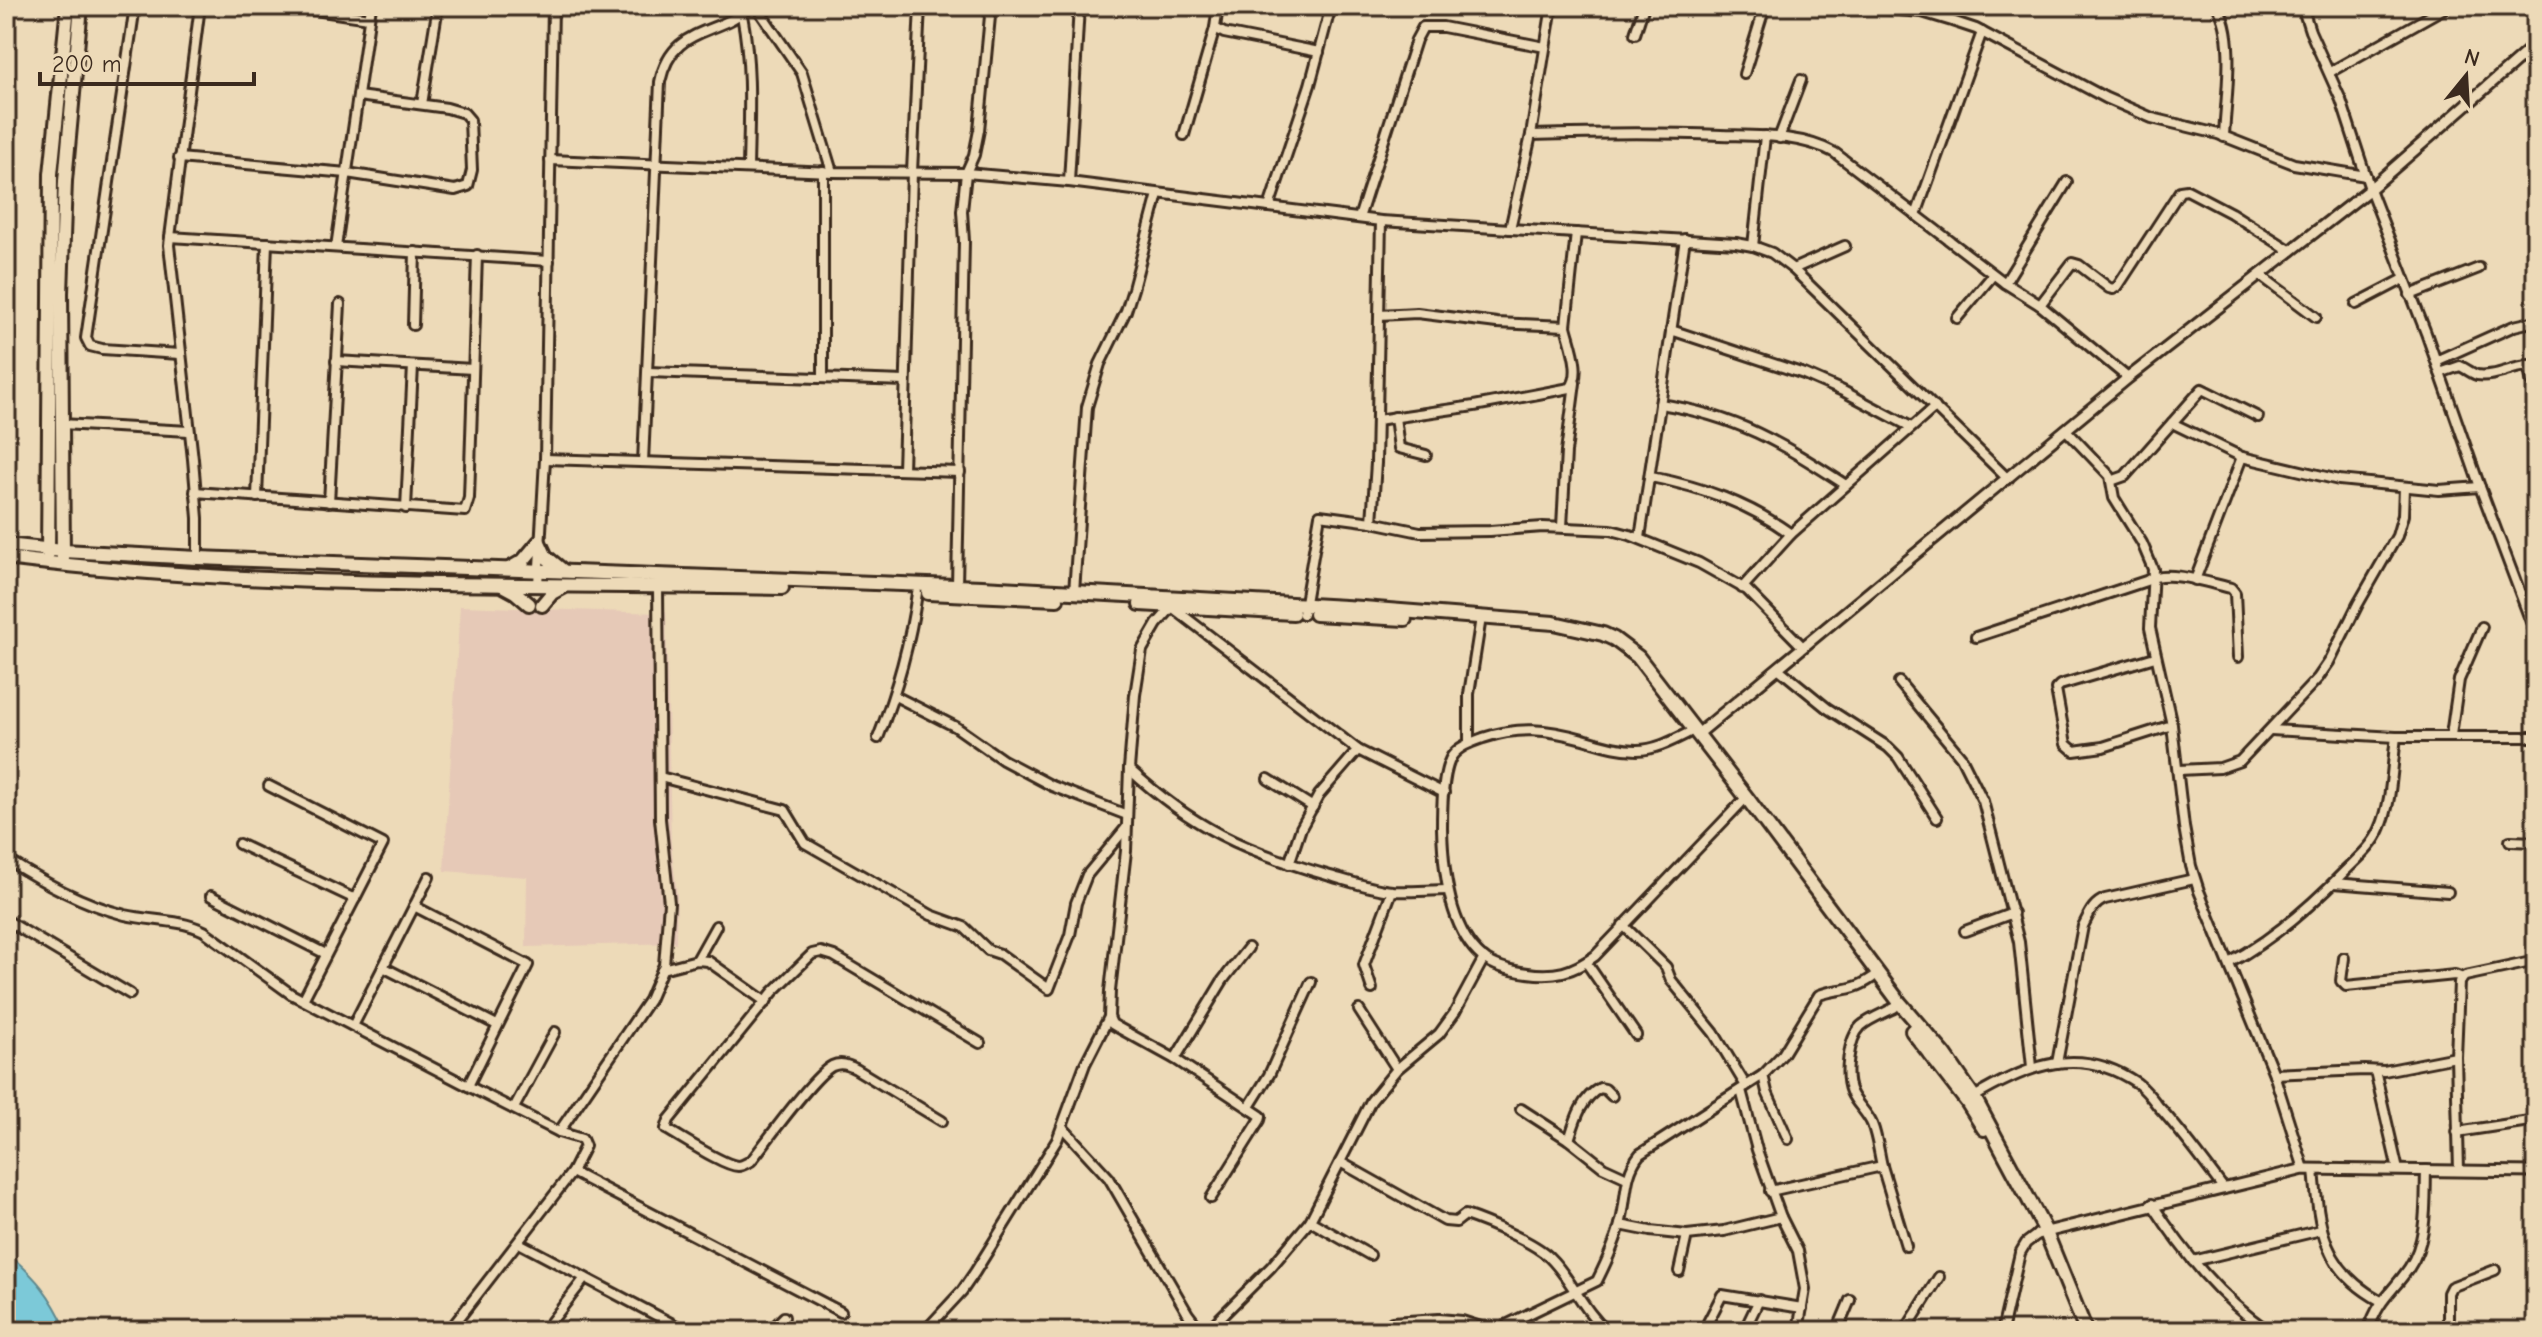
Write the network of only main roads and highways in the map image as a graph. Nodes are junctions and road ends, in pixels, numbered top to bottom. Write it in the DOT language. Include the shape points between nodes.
graph roads {
  1 [pos="68,6"];
  2 [pos="81,6"];
  3 [pos="6,545"];
  4 [pos="48,549"];
  5 [pos="63,551"];
  6 [pos="6,558"];
  7 [pos="47,563"];
  8 [pos="63,565"];
  9 [pos="506,570"];
  10 [pos="564,571"];
  11 [pos="499,584"];
  12 [pos="566,585"];
  13 [pos="840,586"];
  14 [pos="1037,594"];
  15 [pos="529,604"];
  16 [pos="542,605"];
  17 [pos="1303,610"];
  18 [pos="1437,617"];
  19 [pos="1693,734"];
  20 [pos="2042,1232"];
  21 [pos="2077,1331"];
  22 [pos="2086,1331"];
  1 -- 4 [label="main road" via="51,174"];
  2 -- 5 [label="main road" via="61,293"];
  3 -- 4 [label="main road"];
  4 -- 5 [label="main road"];
  4 -- 7 [label="main road"];
  5 -- 8 [label="main road"];
  5 -- 9 [label="main road"];
  6 -- 7 [label="main road"];
  7 -- 8 [label="main road"];
  8 -- 11 [label="main road" via="195,575"];
  9 -- 10 [label="main road"];
  9 -- 10 [label="main road" via="523,561 539,542 553,565"];
  10 -- 13 [label="main road"];
  11 -- 12 [label="main road"];
  11 -- 15 [label="main road"];
  12 -- 13 [label="main road"];
  12 -- 16 [label="main road"];
  13 -- 14 [label="main road"];
  13 -- 14 [label="main road" via="957,586"];
  14 -- 17 [label="main road" via="1172,607"];
  14 -- 17 [label="main road" via="1074,592"];
  17 -- 18 [label="main road"];
  18 -- 19 [label="main road" via="1553,630 1610,646 1632,662"];
  18 -- 19 [label="main road" via="1554,623 1614,639 1638,657"];
  19 -- 20 [label="main road" via="1980,1123"];
  19 -- 20 [label="main road" via="1945,1055 1974,1097"];
  20 -- 21 [label="main road"];
  20 -- 22 [label="main road"];
}
